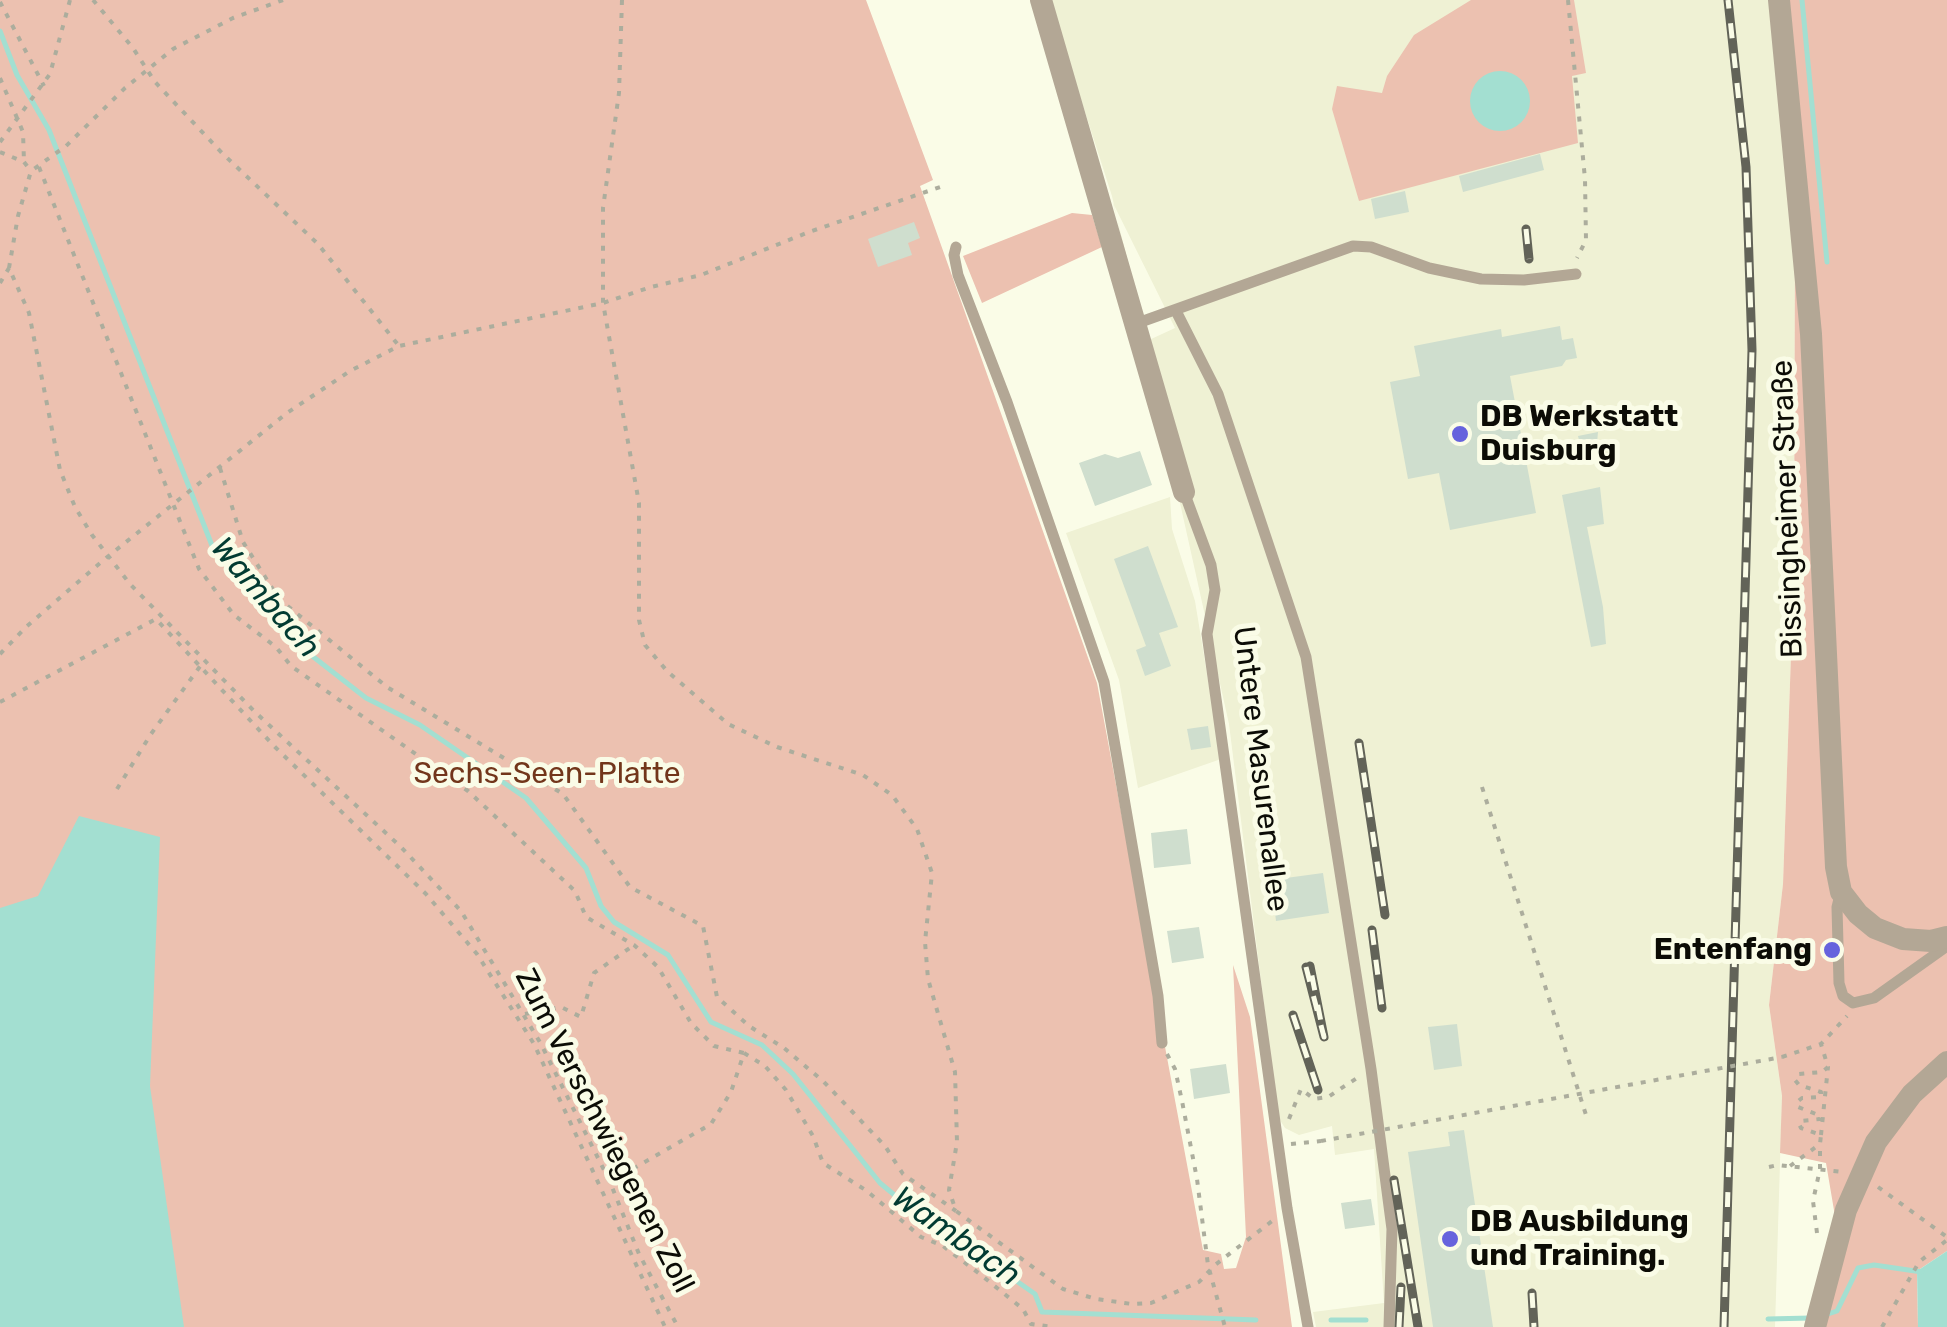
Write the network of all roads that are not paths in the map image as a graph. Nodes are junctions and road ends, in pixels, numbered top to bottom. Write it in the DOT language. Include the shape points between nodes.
graph roads {
  1 [pos="1041,0"];
  2 [pos="1779,0"];
  3 [pos="956,246"];
  4 [pos="1575,267"];
  5 [pos="1176,311"];
  6 [pos="1135,324"];
  7 [pos="1184,492"];
  8 [pos="1841,892"];
  9 [pos="1947,937"];
  10 [pos="1947,946"];
  11 [pos="1162,1044"];
  12 [pos="1947,1062"];
  13 [pos="1308,1327"];
  14 [pos="1389,1327"];
  15 [pos="1815,1327"];
  1 -- 6 [label="street, Untere Masurenallee"];
  2 -- 8 [label="street, Bissingheimer Straße" via="1811,334"];
  3 -- 11 [label="lane" via="955,265 1104,682"];
  4 -- 5 [label="lane" via="1524,280 1481,279 1353,246"];
  5 -- 6 [label="lane"];
  5 -- 14 [label="lane" via="1218,394 1306,657 1392,1229"];
  6 -- 7 [label="street, Untere Masurenallee"];
  7 -- 13 [label="lane, Untere Masurenallee" via="1215,590 1207,634"];
  8 -- 9 [label="street" via="1875,928 1903,939"];
  8 -- 10 [label="lane" via="1839,983 1852,1003 1874,998"];
  12 -- 15 [label="street" via="1891,1120 1860,1174"];
}
